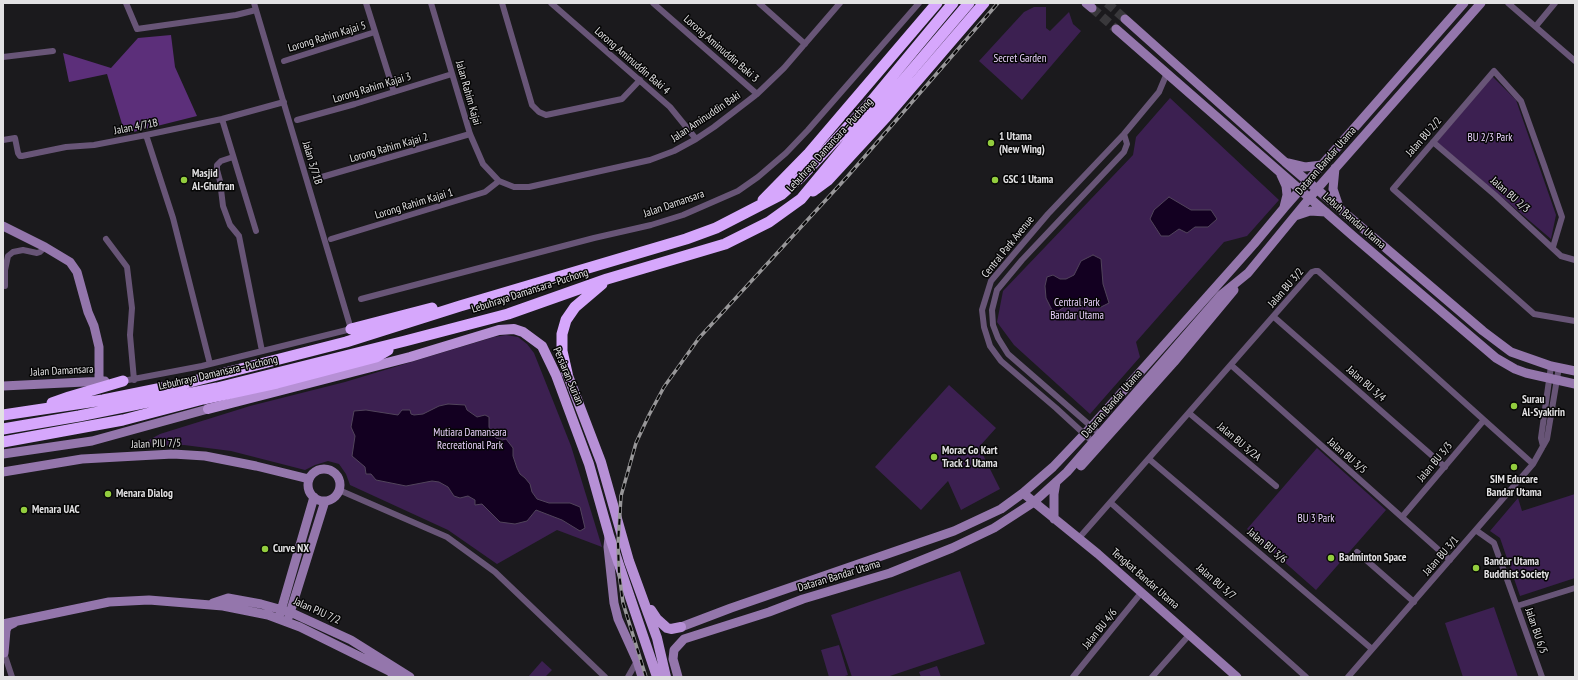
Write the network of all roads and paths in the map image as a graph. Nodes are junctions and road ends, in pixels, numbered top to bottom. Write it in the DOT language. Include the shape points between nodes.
graph roads {
  1 [pos="126,3"];
  2 [pos="254,3"];
  3 [pos="366,3"];
  4 [pos="431,3"];
  5 [pos="551,3"];
  6 [pos="654,3"];
  7 [pos="759,3"];
  8 [pos="840,3"];
  9 [pos="919,3"];
  10 [pos="937,3"];
  11 [pos="953,3"];
  12 [pos="969,3"];
  13 [pos="984,3"];
  14 [pos="1464,3"];
  15 [pos="1481,3"];
  16 [pos="1555,3"];
  17 [pos="504,4"];
  18 [pos="1508,4"];
  19 [pos="256,10"];
  20 [pos="1125,19"];
  21 [pos="1536,26"];
  22 [pos="1116,29"];
  23 [pos="375,32"];
  24 [pos="805,44"];
  25 [pos="53,51"];
  26 [pos="3,57"];
  27 [pos="284,61"];
  28 [pos="1575,61"];
  29 [pos="452,74"];
  30 [pos="1167,74"];
  31 [pos="640,80"];
  32 [pos="394,92"];
  33 [pos="757,94"];
  34 [pos="284,102"];
  35 [pos="873,107"];
  36 [pos="222,119"];
  37 [pos="297,120"];
  38 [pos="470,134"];
  39 [pos="1124,134"];
  40 [pos="146,135"];
  41 [pos="696,139"];
  42 [pos="3,140"];
  43 [pos="1433,142"];
  44 [pos="233,157"];
  45 [pos="1285,162"];
  46 [pos="1322,165"];
  47 [pos="1335,168"];
  48 [pos="1281,174"];
  49 [pos="315,180"];
  50 [pos="499,181"];
  51 [pos="1307,181"];
  52 [pos="1317,189"];
  53 [pos="1300,190"];
  54 [pos="1309,198"];
  55 [pos="801,199"];
  56 [pos="758,205"];
  57 [pos="1284,208"];
  58 [pos="1339,209"];
  59 [pos="1326,212"];
  60 [pos="1295,216"];
  61 [pos="3,226"];
  62 [pos="256,231"];
  63 [pos="106,239"];
  64 [pos="331,239"];
  65 [pos="1553,246"];
  66 [pos="45,247"];
  67 [pos="1575,260"];
  68 [pos="1248,273"];
  69 [pos="607,279"];
  70 [pos="5,286"];
  71 [pos="361,299"];
  72 [pos="460,306"];
  73 [pos="1274,317"];
  74 [pos="1575,321"];
  75 [pos="351,329"];
  76 [pos="405,341"];
  77 [pos="262,351"];
  78 [pos="210,364"];
  79 [pos="1231,366"];
  80 [pos="1555,367"];
  81 [pos="1575,371"];
  82 [pos="567,373"];
  83 [pos="134,380"];
  84 [pos="1552,380"];
  85 [pos="104,381"];
  86 [pos="123,382"];
  87 [pos="1575,384"];
  88 [pos="3,386"];
  89 [pos="279,390"];
  90 [pos="206,404"];
  91 [pos="33,411"];
  92 [pos="1189,413"];
  93 [pos="3,415"];
  94 [pos="1484,420"];
  95 [pos="1092,426"];
  96 [pos="3,429"];
  97 [pos="1084,434"];
  98 [pos="1101,434"];
  99 [pos="3,442"];
  100 [pos="1094,443"];
  101 [pos="3,454"];
  102 [pos="1149,459"];
  103 [pos="1534,464"];
  104 [pos="1445,467"];
  105 [pos="3,472"];
  106 [pos="1067,472"];
  107 [pos="309,479"];
  108 [pos="1056,482"];
  109 [pos="1276,486"];
  110 [pos="339,490"];
  111 [pos="1025,491"];
  112 [pos="314,498"];
  113 [pos="324,501"];
  114 [pos="1034,502"];
  115 [pos="1111,503"];
  116 [pos="1022,511"];
  117 [pos="1402,517"];
  118 [pos="1054,519"];
  119 [pos="1477,531"];
  120 [pos="609,535"];
  121 [pos="1079,538"];
  122 [pos="1357,552"];
  123 [pos="1450,560"];
  124 [pos="1575,588"];
  125 [pos="1141,593"];
  126 [pos="642,594"];
  127 [pos="1414,602"];
  128 [pos="205,605"];
  129 [pos="1517,606"];
  130 [pos="281,609"];
  131 [pos="290,612"];
  132 [pos="283,620"];
  133 [pos="16,622"];
  134 [pos="3,624"];
  135 [pos="681,627"];
  136 [pos="1190,634"];
  137 [pos="657,638"];
  138 [pos="1372,649"];
  139 [pos="3,652"];
  140 [pos="637,661"];
  141 [pos="1154,676"];
  142 [pos="12,677"];
  143 [pos="397,677"];
  144 [pos="410,677"];
  145 [pos="605,677"];
  146 [pos="628,677"];
  147 [pos="642,677"];
  148 [pos="657,677"];
  149 [pos="666,677"];
  150 [pos="671,677"];
  151 [pos="678,677"];
  152 [pos="1074,677"];
  153 [pos="1237,677"];
  154 [pos="1306,677"];
  155 [pos="1348,677"];
  156 [pos="1542,677"];
  1 -- 19 [label="street" via="137,29"];
  2 -- 19 [label="street, Jalan 3/71B"];
  3 -- 23 [label="street"];
  4 -- 29 [label="street, Jalan Rahim Kajai"];
  5 -- 31 [label="street, Lorong Aminuddin Baki 4"];
  6 -- 33 [label="street, Lorong Aminuddin Baki 3"];
  7 -- 24 [label="street"];
  8 -- 24 [label="street, Jalan Aminuddin Baki"];
  9 -- 71 [label="street, Jalan Damansara" via="786,153 738,191 690,212 651,225"];
  10 -- 56 [label="highway" via="809,153"];
  11 -- 35 [label="highway, Lebuhraya Damansara–Puchong"];
  12 -- 35 [label="highway, Lebuhraya Damansara–Puchong"];
  13 -- 55 [label="highway" via="828,180"];
  14 -- 46 [label="main road, Dataran Bandar Utama"];
  15 -- 47 [label="main road, Dataran Bandar Utama"];
  16 -- 21 [label="street"];
  17 -- 31 [label="street" via="532,105 539,112 546,115 622,99"];
  18 -- 21 [label="street"];
  19 -- 34 [label="street, Jalan 3/71B"];
  20 -- 45 [label="main road"];
  21 -- 28 [label="street"];
  22 -- 30 [label="main road, Lebuh Bandar Utama"];
  23 -- 27 [label="street, Lorong Rahim Kajai 5"];
  23 -- 32 [label="street"];
  24 -- 33 [label="street, Jalan Aminuddin Baki"];
  25 -- 26 [label="street"];
  29 -- 32 [label="street, Lorong Rahim Kajai 3"];
  29 -- 38 [label="street, Jalan Rahim Kajai"];
  30 -- 39 [label="street, Central Park Avenue" via="1159,92"];
  30 -- 48 [label="main road, Lebuh Bandar Utama"];
  31 -- 41 [label="street, Lorong Aminuddin Baki 4" via="670,107"];
  32 -- 37 [label="street, Lorong Rahim Kajai 3"];
  33 -- 41 [label="street, Jalan Aminuddin Baki"];
  34 -- 36 [label="street, Jalan 4/71B"];
  34 -- 75 [label="street, Jalan 3/71B"];
  35 -- 55 [label="highway, Lebuhraya Damansara–Puchong" via="851,139"];
  35 -- 56 [label="highway, Lebuhraya Damansara–Puchong" via="782,194"];
  36 -- 40 [label="street, Jalan 4/71B"];
  36 -- 44 [label="street"];
  38 -- 49 [label="street, Lorong Rahim Kajai 2"];
  38 -- 50 [label="street, Jalan Rahim Kajai" via="483,164"];
  39 -- 95 [label="street, Central Park Avenue" via="1127,144 1124,152 1022,260 997,290 992,310 993,325 1008,354"];
  39 -- 97 [label="street, Central Park Avenue" via="1048,214 991,281 982,310 990,346 1001,361"];
  40 -- 42 [label="street, Jalan 4/71B" via="22,156 18,153 15,138"];
  40 -- 78 [label="street" via="173,218"];
  41 -- 50 [label="street, Jalan Aminuddin Baki" via="650,160 529,187 514,187"];
  43 -- 65 [label="street, Jalan BU 2/3"];
  43 -- 65 [label="street, Jalan BU 2/2" via="1494,71 1521,101 1562,217"];
  43 -- 74 [label="street, Jalan BU 2/2" via="1393,189 1534,314"];
  44 -- 62 [label="street"];
  44 -- 77 [label="street" via="221,161 217,165 217,170 223,206 230,225 239,236"];
  45 -- 46 [label="main road" via="1305,167"];
  45 -- 51 [label="main road, Lebuh Bandar Utama"];
  46 -- 51 [label="main road, Dataran Bandar Utama"];
  47 -- 52 [label="main road, Dataran Bandar Utama"];
  47 -- 58 [label="main road" via="1333,189"];
  48 -- 53 [label="main road, Lebuh Bandar Utama"];
  48 -- 57 [label="main road" via="1287,195"];
  50 -- 64 [label="street, Lorong Rahim Kajai 1" via="486,192"];
  51 -- 52 [label="main road, Lebuh Bandar Utama"];
  51 -- 53 [label="main road, Dataran Bandar Utama"];
  52 -- 54 [label="main road, Dataran Bandar Utama"];
  52 -- 58 [label="main road, Lebuh Bandar Utama"];
  53 -- 54 [label="main road, Lebuh Bandar Utama"];
  53 -- 57 [label="main road, Dataran Bandar Utama"];
  54 -- 59 [label="main road, Lebuh Bandar Utama"];
  54 -- 60 [label="main road, Dataran Bandar Utama"];
  55 -- 69 [label="highway, Lebuhraya Damansara–Puchong" via="769,222 725,244"];
  56 -- 72 [label="highway, Lebuhraya Damansara–Puchong" via="716,228 686,239"];
  57 -- 95 [label="main road, Dataran Bandar Utama"];
  58 -- 80 [label="main road, Lebuh Bandar Utama" via="1511,352"];
  59 -- 60 [label="main road" via="1310,211"];
  59 -- 84 [label="main road, Lebuh Bandar Utama" via="1496,358 1515,369"];
  60 -- 68 [label="main road, Dataran Bandar Utama"];
  61 -- 66 [label="main road"];
  63 -- 83 [label="street" via="127,267 132,308 130,334"];
  65 -- 67 [label="street, Jalan BU 2/3" via="1561,256"];
  66 -- 70 [label="street" via="37,253 24,250 8,256"];
  66 -- 85 [label="main road" via="70,262 77,272 98,341 100,369"];
  68 -- 98 [label="main road, Dataran Bandar Utama" via="1221,295"];
  68 -- 106 [label="main road" via="1101,445 1081,466"];
  69 -- 76 [label="highway, Lebuhraya Damansara–Puchong" via="508,314"];
  69 -- 82 [label="highway" via="575,307 566,320 562,345"];
  72 -- 75 [label="highway" via="438,306"];
  72 -- 91 [label="highway, Lebuhraya Damansara–Puchong" via="346,342 182,384"];
  73 -- 79 [label="street, Jalan BU 3/2"];
  73 -- 94 [label="street, Jalan BU 3/2" via="1312,272 1318,271"];
  73 -- 104 [label="street, Jalan BU 3/4"];
  75 -- 77 [label="street"];
  76 -- 90 [label="highway" via="376,356"];
  76 -- 96 [label="highway, Lebuhraya Damansara–Puchong" via="217,388"];
  77 -- 78 [label="street"];
  78 -- 83 [label="street"];
  79 -- 92 [label="street, Jalan BU 3/2"];
  79 -- 117 [label="street, Jalan BU 3/5"];
  80 -- 81 [label="main road, Lebuh Bandar Utama"];
  80 -- 84 [label="street, Jalan BU 3/1"];
  82 -- 126 [label="main road, Persiaran Surian" via="601,462 629,561"];
  83 -- 86 [label="street"];
  84 -- 87 [label="main road, Lebuh Bandar Utama"];
  84 -- 103 [label="street, Jalan BU 3/1" via="1541,438 1543,446"];
  85 -- 86 [label="main road, Jalan Damansara"];
  85 -- 88 [label="main road, Jalan Damansara"];
  86 -- 91 [label="highway" via="69,397"];
  89 -- 90 [label="highway"];
  89 -- 120 [label="main road, Persiaran Surian" via="410,357 499,330 514,329 524,332 542,346 556,375 589,464"];
  90 -- 99 [label="highway"];
  90 -- 101 [label="main road" via="92,441"];
  91 -- 93 [label="highway, Lebuhraya Damansara–Puchong"];
  92 -- 102 [label="street, Jalan BU 3/2"];
  92 -- 109 [label="street, Jalan BU 3/2A"];
  94 -- 103 [label="street, Jalan BU 3/2"];
  94 -- 104 [label="street, Jalan BU 3/3"];
  95 -- 97 [label="main road, Dataran Bandar Utama"];
  95 -- 98 [label="street, Central Park Avenue"];
  97 -- 100 [label="street, Central Park Avenue"];
  97 -- 111 [label="main road, Dataran Bandar Utama" via="1053,467"];
  98 -- 100 [label="main road, Dataran Bandar Utama"];
  100 -- 106 [label="main road, Dataran Bandar Utama"];
  102 -- 115 [label="street, Jalan BU 3/2"];
  102 -- 138 [label="street, Jalan BU 3/6"];
  103 -- 119 [label="street, Jalan BU 3/1"];
  104 -- 117 [label="street, Jalan BU 3/3"];
  105 -- 107 [label="main road, Jalan PJU 7/5" via="82,459 173,454 220,459"];
  106 -- 108 [label="main road, Dataran Bandar Utama"];
  107 -- 110 [label="main road" via="316,471 327,469 339,479"];
  107 -- 112 [label="main road" via="308,489"];
  108 -- 114 [label="main road, Dataran Bandar Utama"];
  108 -- 118 [label="main road"];
  110 -- 113 [label="main road" via="333,498"];
  110 -- 145 [label="street" via="447,536 496,572"];
  111 -- 114 [label="main road, Tengkat Bandar Utama"];
  111 -- 135 [label="main road, Dataran Bandar Utama" via="1001,508 954,531"];
  112 -- 113 [label="main road"];
  112 -- 130 [label="main road"];
  113 -- 131 [label="main road"];
  114 -- 116 [label="main road, Dataran Bandar Utama"];
  114 -- 118 [label="main road, Tengkat Bandar Utama"];
  115 -- 121 [label="street, Jalan BU 3/2"];
  115 -- 154 [label="street, Jalan BU 3/7"];
  116 -- 118 [label="main road" via="1032,510"];
  116 -- 151 [label="main road, Dataran Bandar Utama" via="952,548 890,573 803,598 684,639 674,650 673,659"];
  117 -- 123 [label="street, Jalan BU 3/5"];
  118 -- 121 [label="main road, Tengkat Bandar Utama"];
  119 -- 123 [label="street, Jalan BU 3/1"];
  119 -- 129 [label="street, Jalan BU 6/5" via="1494,543"];
  120 -- 140 [label="main road, Persiaran Surian" via="614,603 618,619"];
  120 -- 148 [label="main road, Persiaran Surian"];
  121 -- 125 [label="main road, Tengkat Bandar Utama"];
  122 -- 127 [label="street"];
  123 -- 127 [label="street, Jalan BU 3/1"];
  124 -- 129 [label="street"];
  125 -- 136 [label="main road, Tengkat Bandar Utama"];
  125 -- 152 [label="street, Jalan BU 4/6"];
  126 -- 135 [label="main road" via="652,613 663,625 671,629"];
  126 -- 137 [label="main road, Persiaran Surian"];
  127 -- 138 [label="street, Jalan BU 3/1"];
  128 -- 130 [label="main road, Jalan PJU 7/2" via="228,598"];
  128 -- 132 [label="main road, Jalan PJU 7/2" via="255,612"];
  128 -- 133 [label="main road, Jalan PJU 7/2" via="149,600 109,602"];
  129 -- 156 [label="street, Jalan BU 6/5"];
  130 -- 131 [label="main road, Jalan PJU 7/2"];
  130 -- 132 [label="main road"];
  131 -- 132 [label="main road"];
  131 -- 144 [label="main road, Jalan PJU 7/2" via="351,640"];
  132 -- 143 [label="main road, Jalan PJU 7/2"];
  133 -- 134 [label="main road, Jalan PJU 7/2"];
  133 -- 139 [label="main road" via="6,630"];
  136 -- 141 [label="street"];
  136 -- 153 [label="main road, Tengkat Bandar Utama"];
  137 -- 149 [label="main road, Persiaran Surian"];
  137 -- 150 [label="main road"];
  138 -- 155 [label="street, Jalan BU 3/1"];
  139 -- 142 [label="street"];
  140 -- 146 [label="street"];
  140 -- 147 [label="main road, Persiaran Surian"];
}
